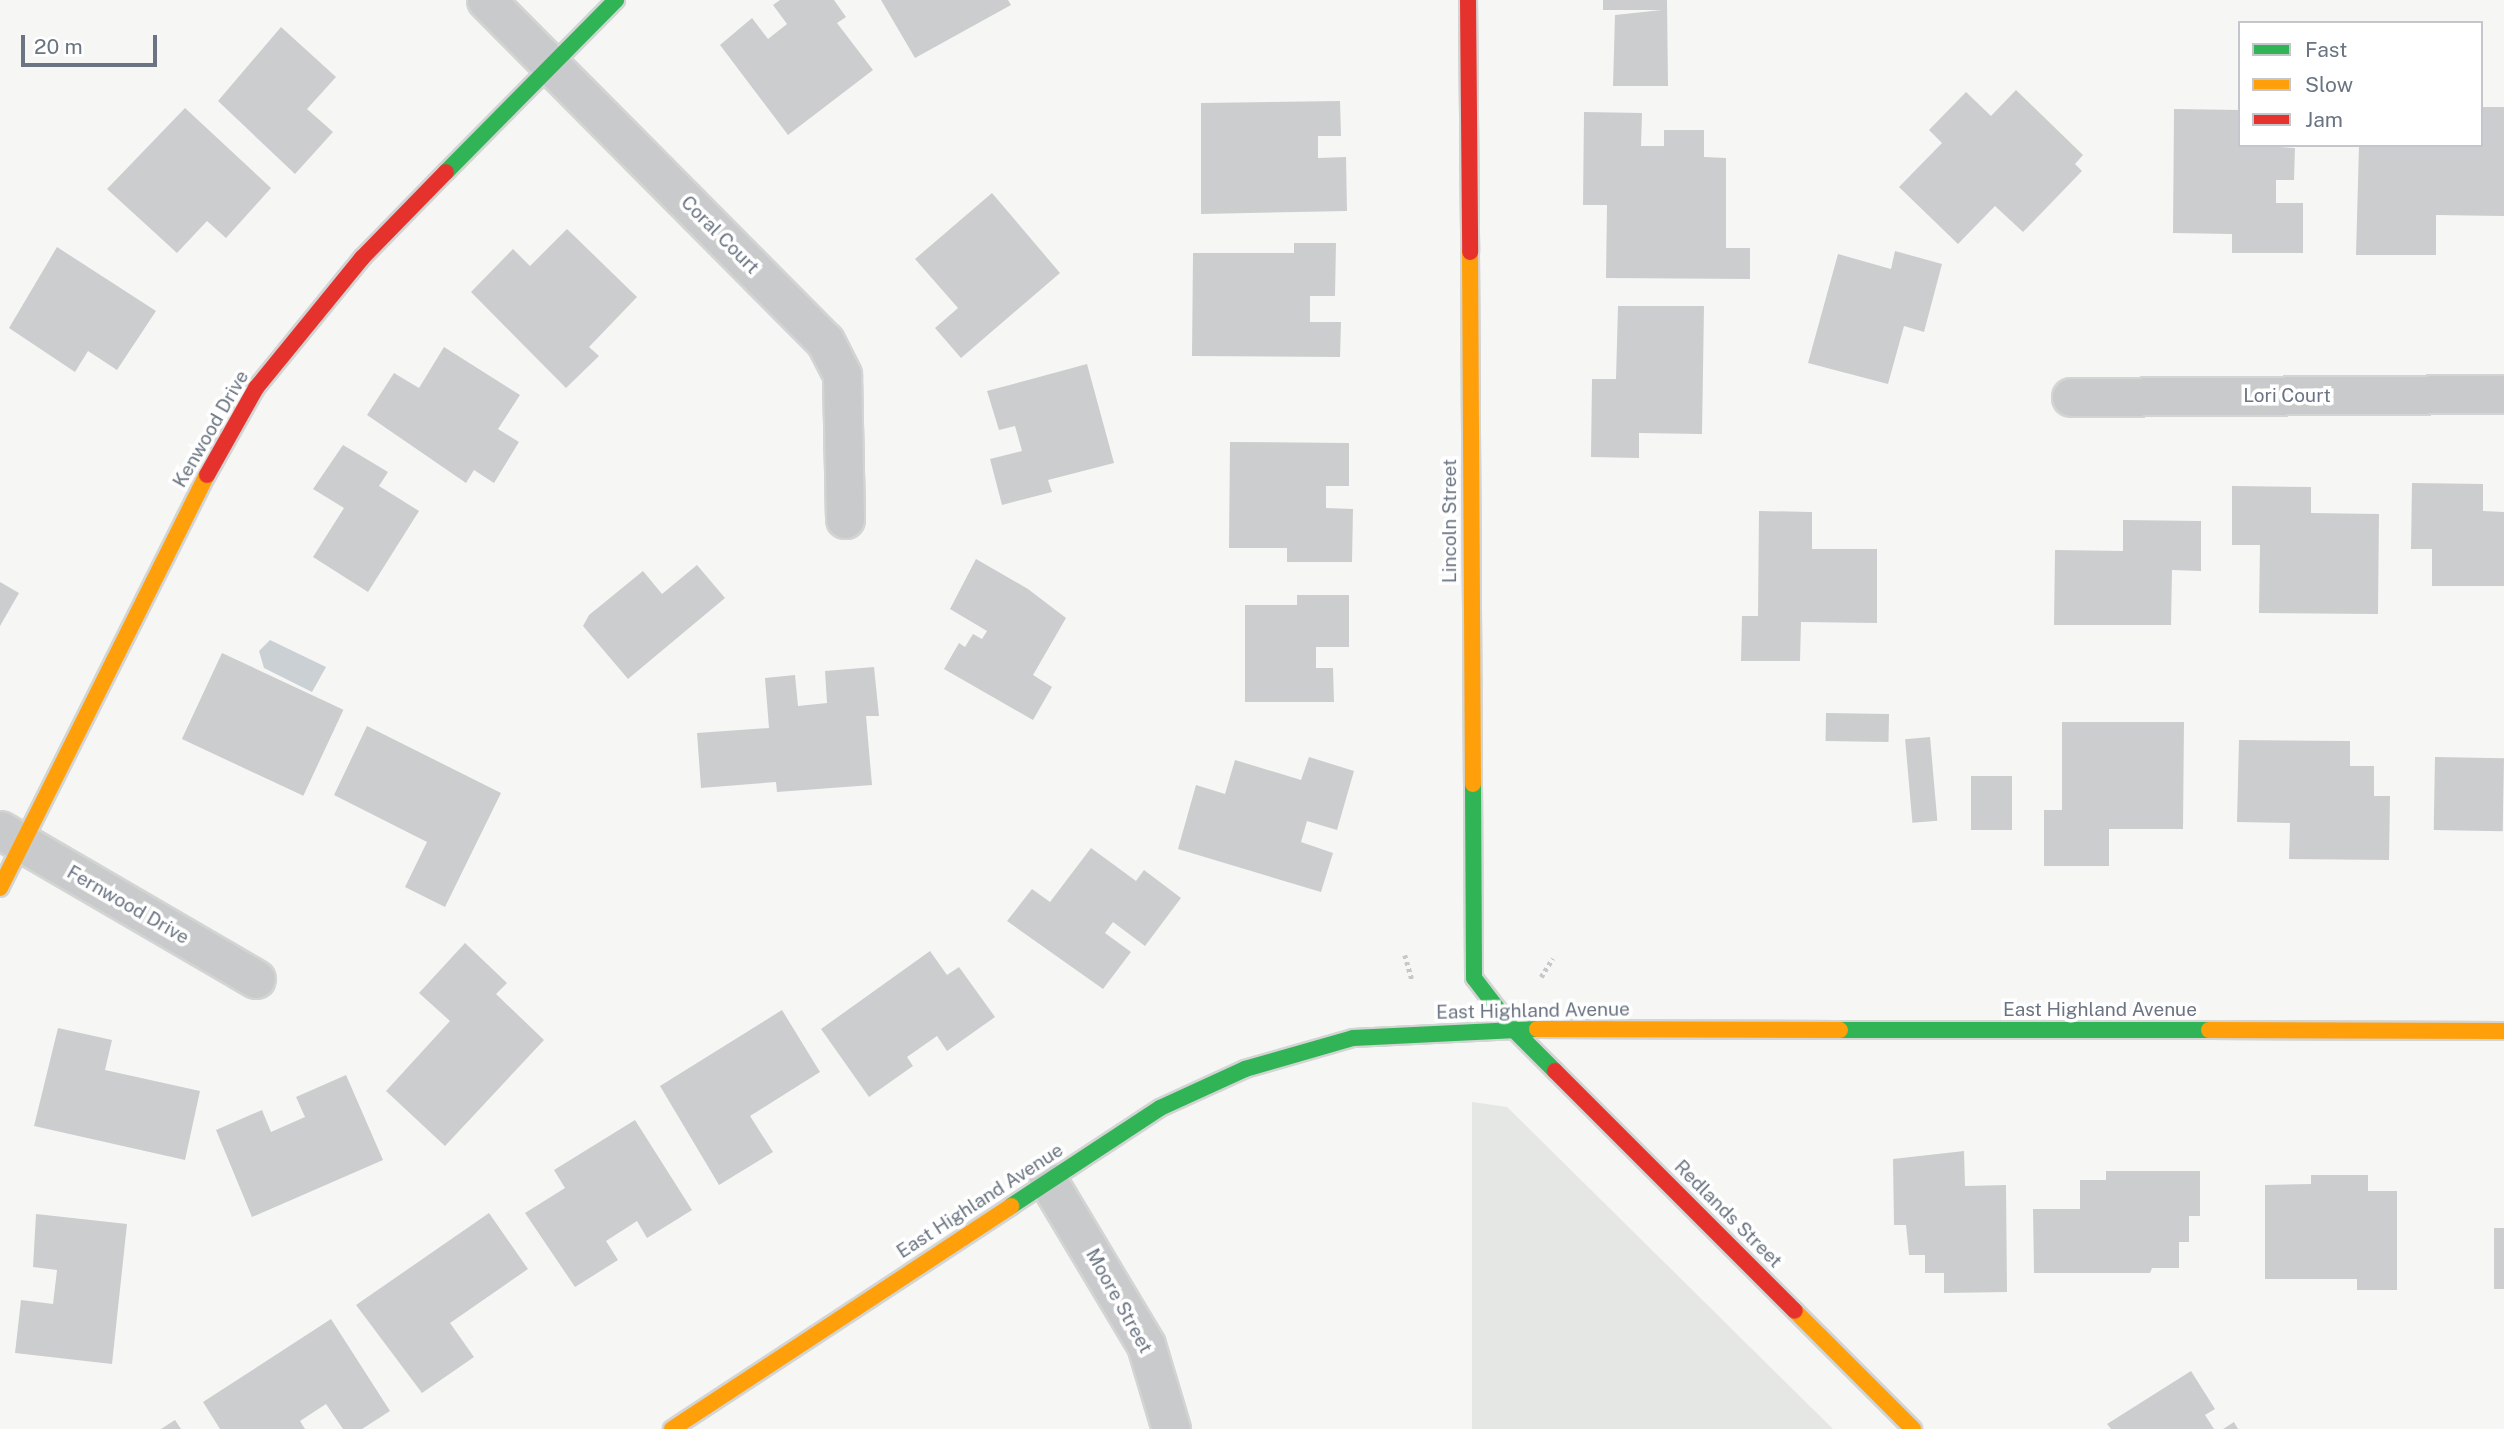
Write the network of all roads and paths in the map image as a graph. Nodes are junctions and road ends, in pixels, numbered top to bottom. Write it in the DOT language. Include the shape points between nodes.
graph roads {
  1 [pos="486,0"];
  2 [pos="617,0"];
  3 [pos="1468,0"];
  4 [pos="549,64"];
  5 [pos="2504,394"];
  6 [pos="2071,397"];
  7 [pos="845,519"];
  8 [pos="11,837"];
  9 [pos="0,888"];
  10 [pos="1405,956"];
  11 [pos="1553,958"];
  12 [pos="1541,977"];
  13 [pos="256,979"];
  14 [pos="1412,979"];
  15 [pos="1513,1029"];
  16 [pos="2504,1031"];
  17 [pos="1048,1181"];
  18 [pos="672,1429"];
  19 [pos="1171,1429"];
  20 [pos="1913,1429"];
  1 -- 4 [label="street, Coral Court"];
  2 -- 4 [label="street, Kenwood Drive"];
  3 -- 15 [label="street, Lincoln Street" via="1474,978"];
  4 -- 7 [label="street, Coral Court" via="825,341 842,375"];
  4 -- 8 [label="street, Kenwood Drive" via="362,258 256,388"];
  5 -- 6 [label="street, Lori Court"];
  8 -- 9 [label="street, Kenwood Drive"];
  8 -- 13 [label="street, Fernwood Drive"];
  10 -- 14 [label="path"];
  11 -- 12 [label="path"];
  15 -- 16 [label="street, East Highland Avenue"];
  15 -- 17 [label="street, East Highland Avenue" via="1353,1038 1245,1069 1160,1108"];
  15 -- 20 [label="street, Redlands Street"];
  17 -- 18 [label="street, East Highland Avenue"];
  17 -- 19 [label="street, Moore Street" via="1146,1345"];
}
